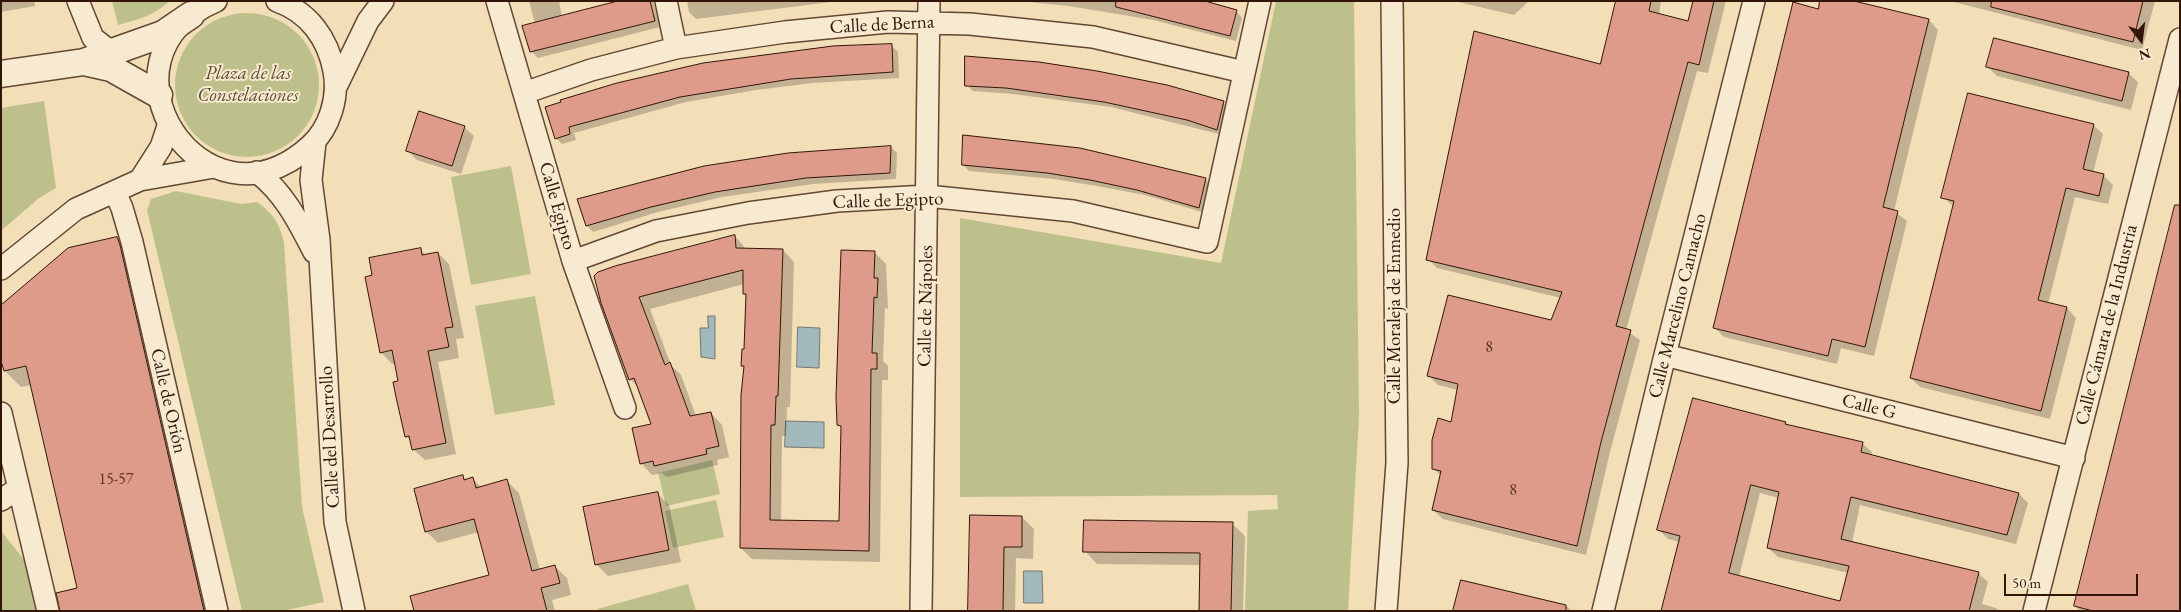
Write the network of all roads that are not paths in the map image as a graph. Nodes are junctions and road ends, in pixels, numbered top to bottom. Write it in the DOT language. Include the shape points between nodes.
graph roads {
  1 [pos="78,1"];
  2 [pos="216,1"];
  3 [pos="310,1"];
  4 [pos="383,1"];
  5 [pos="497,1"];
  6 [pos="666,1"];
  7 [pos="1260,1"];
  8 [pos="1392,1"];
  9 [pos="1754,1"];
  10 [pos="280,2"];
  11 [pos="929,11"];
  12 [pos="192,15"];
  13 [pos="2180,40"];
  14 [pos="676,48"];
  15 [pos="111,52"];
  16 [pos="84,62"];
  17 [pos="1244,72"];
  18 [pos="1,74"];
  19 [pos="337,85"];
  20 [pos="524,93"];
  21 [pos="159,95"];
  22 [pos="168,126"];
  23 [pos="314,142"];
  24 [pos="214,167"];
  25 [pos="257,172"];
  26 [pos="140,180"];
  27 [pos="114,192"];
  28 [pos="927,196"];
  29 [pos="319,261"];
  30 [pos="573,261"];
  31 [pos="1,269"];
  32 [pos="1664,356"];
  33 [pos="625,408"];
  34 [pos="1,413"];
  35 [pos="2074,458"];
  36 [pos="10,494"];
  37 [pos="48,611"];
  38 [pos="217,611"];
  39 [pos="354,611"];
  40 [pos="921,611"];
  41 [pos="1386,611"];
  42 [pos="1603,611"];
  43 [pos="2034,611"];
  1 -- 15 [label="street" via="93,38"];
  2 -- 12 [label="street"];
  3 -- 10 [label="street"];
  4 -- 19 [label="street" via="368,21"];
  5 -- 20 [label="street, Calle Egipto"];
  6 -- 14 [label="street"];
  7 -- 17 [label="street"];
  8 -- 41 [label="street, Calle Moraleja de Enmedio" via="1398,463"];
  9 -- 32 [label="street, Calle Marcelino Camacho"];
  10 -- 19 [label="street" via="304,16 320,33 331,55"];
  11 -- 14 [label="street, Calle de Berna" via="888,22 785,32"];
  11 -- 17 [label="street, Calle de Berna" via="1093,37"];
  11 -- 28 [label="street, Calle de Nápoles"];
  12 -- 15 [label="street" via="163,34"];
  12 -- 21 [label="street" via="176,31 165,51 159,73"];
  13 -- 35 [label="street, Calle Cámara de la Industria"];
  14 -- 20 [label="street, Calle de Berna" via="591,70"];
  15 -- 16 [label="street"];
  16 -- 18 [label="street"];
  16 -- 21 [label="street" via="111,68"];
  17 -- 28 [label="street, Calle de Egipto" via="1207,242 1073,211"];
  19 -- 23 [label="street" via="327,123"];
  20 -- 30 [label="street, Calle Egipto"];
  21 -- 22 [label="street"];
  22 -- 24 [label="street" via="180,143"];
  22 -- 26 [label="street" via="161,147"];
  23 -- 25 [label="street" via="298,157 278,167"];
  23 -- 29 [label="street, Calle del Desarrollo" via="311,180"];
  24 -- 25 [label="street" via="235,172"];
  24 -- 26 [label="street"];
  25 -- 29 [label="street, Calle del Desarrollo" via="273,185 294,211"];
  26 -- 27 [label="street"];
  27 -- 31 [label="street" via="76,209"];
  27 -- 38 [label="street, Calle de Orión" via="132,242"];
  28 -- 30 [label="street, Calle de Egipto" via="838,201 748,213 656,231"];
  28 -- 40 [label="street, Calle de Nápoles"];
  29 -- 39 [label="street, Calle del Desarrollo" via="335,522"];
  30 -- 33 [label="street, Calle Egipto"];
  32 -- 35 [label="street, Calle G"];
  32 -- 42 [label="street, Calle Marcelino Camacho"];
  34 -- 36 [label="street"];
  35 -- 43 [label="street, Calle Cámara de la Industria"];
  36 -- 37 [label="street"];
}
